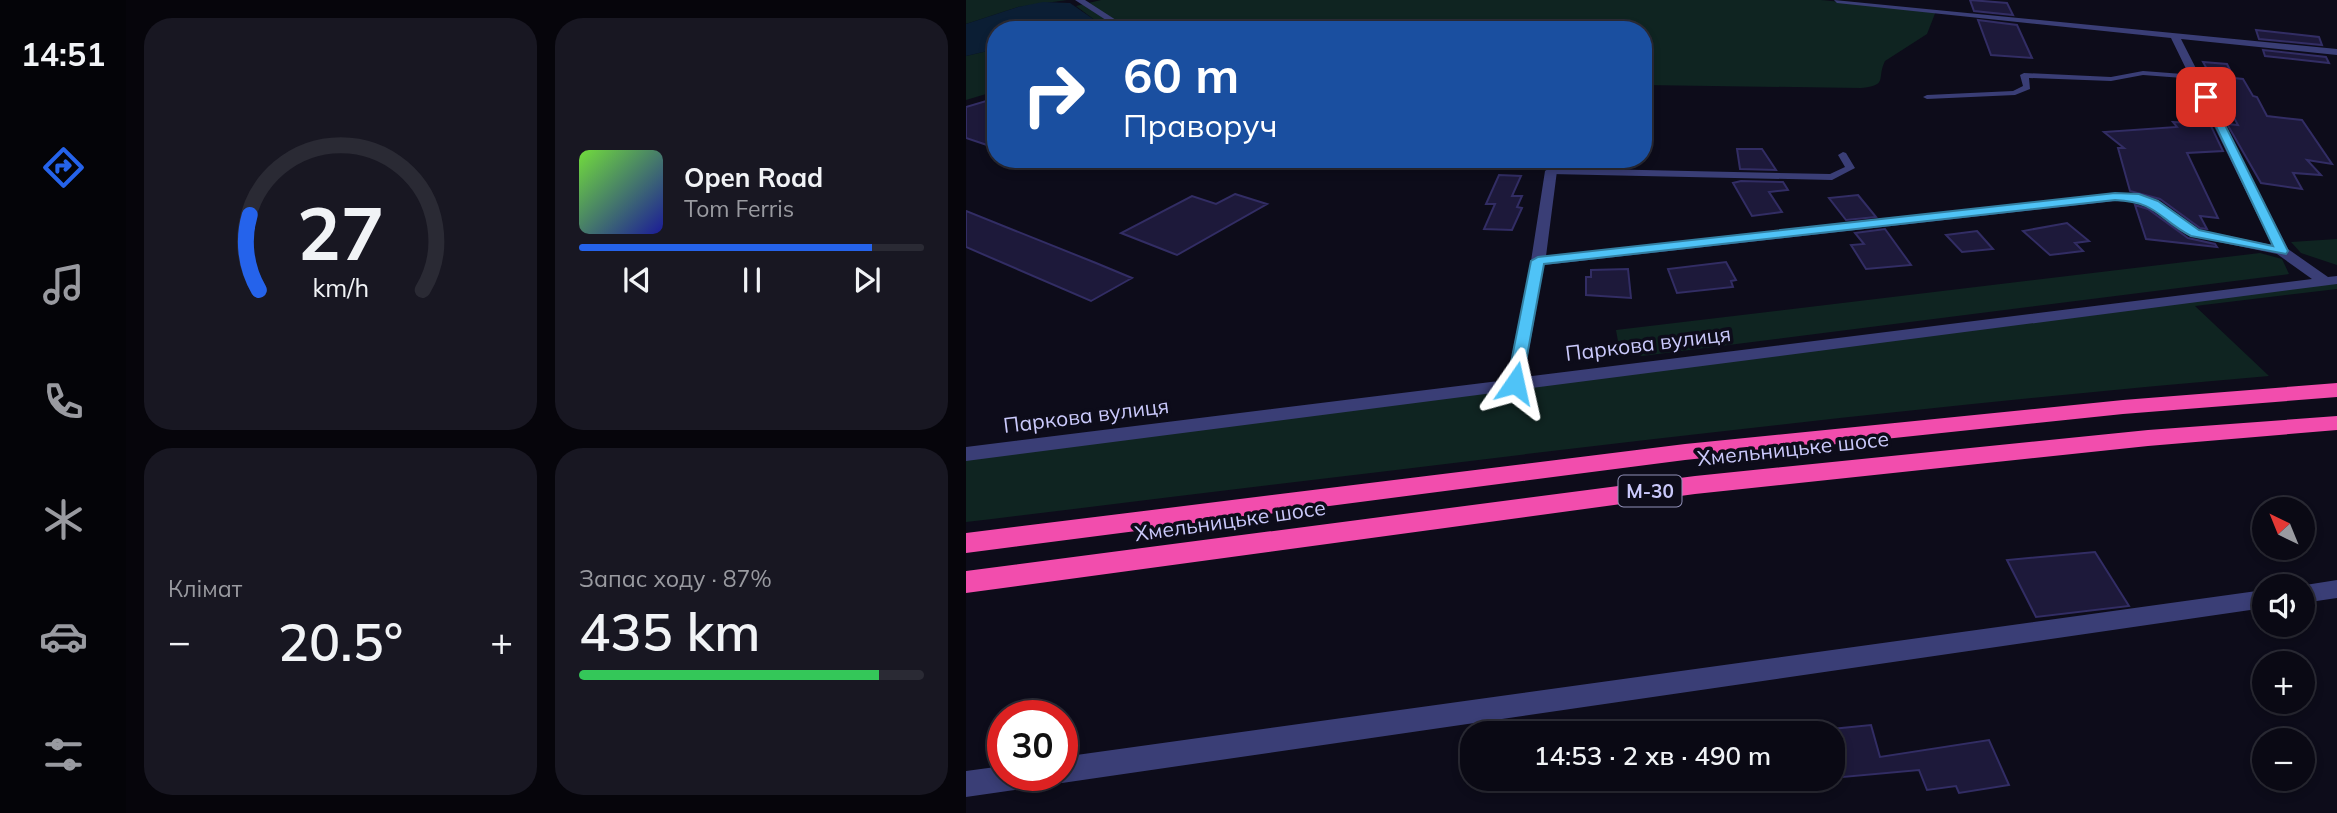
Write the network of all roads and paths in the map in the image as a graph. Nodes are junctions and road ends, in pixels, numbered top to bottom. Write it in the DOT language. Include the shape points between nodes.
graph roads {
  1 [pos="1079,0"];
  2 [pos="1837,1"];
  3 [pos="1112,20"];
  4 [pos="2174,34"];
  5 [pos="2337,52"];
  6 [pos="2196,77"];
  7 [pos="1927,97"];
  8 [pos="1843,155"];
  9 [pos="1551,171"];
  10 [pos="2282,251"];
  11 [pos="1538,261"];
  12 [pos="2331,281"];
  13 [pos="1515,383"];
  14 [pos="2337,390"];
  15 [pos="2337,423"];
  16 [pos="966,454"];
  17 [pos="966,543"];
  18 [pos="966,582"];
  19 [pos="2337,589"];
  20 [pos="2315,592"];
  21 [pos="2252,601"];
  22 [pos="1078,768"];
  23 [pos="987,781"];
  24 [pos="966,784"];
  1 -- 3 [label="street"];
  2 -- 4 [label="street"];
  4 -- 5 [label="street"];
  4 -- 6 [label="street"];
  6 -- 7 [label="lane" via="2024,75 2027,86 2015,93"];
  6 -- 10 [label="street"];
  8 -- 9 [label="lane" via="1850,168 1832,177"];
  9 -- 11 [label="street"];
  10 -- 11 [label="street" via="2195,233 2154,204 2115,197"];
  10 -- 12 [label="street"];
  11 -- 13 [label="street"];
  12 -- 13 [label="street, Паркова вулиця"];
  13 -- 16 [label="street, Паркова вулиця"];
  14 -- 17 [label="highway, Хмельницьке шосе / М-30" via="1685,452"];
  15 -- 18 [label="highway, Хмельницьке шосе / М-30" via="1695,485"];
  19 -- 20 [label="street"];
  21 -- 22 [label="street"];
  23 -- 24 [label="street"];
}
